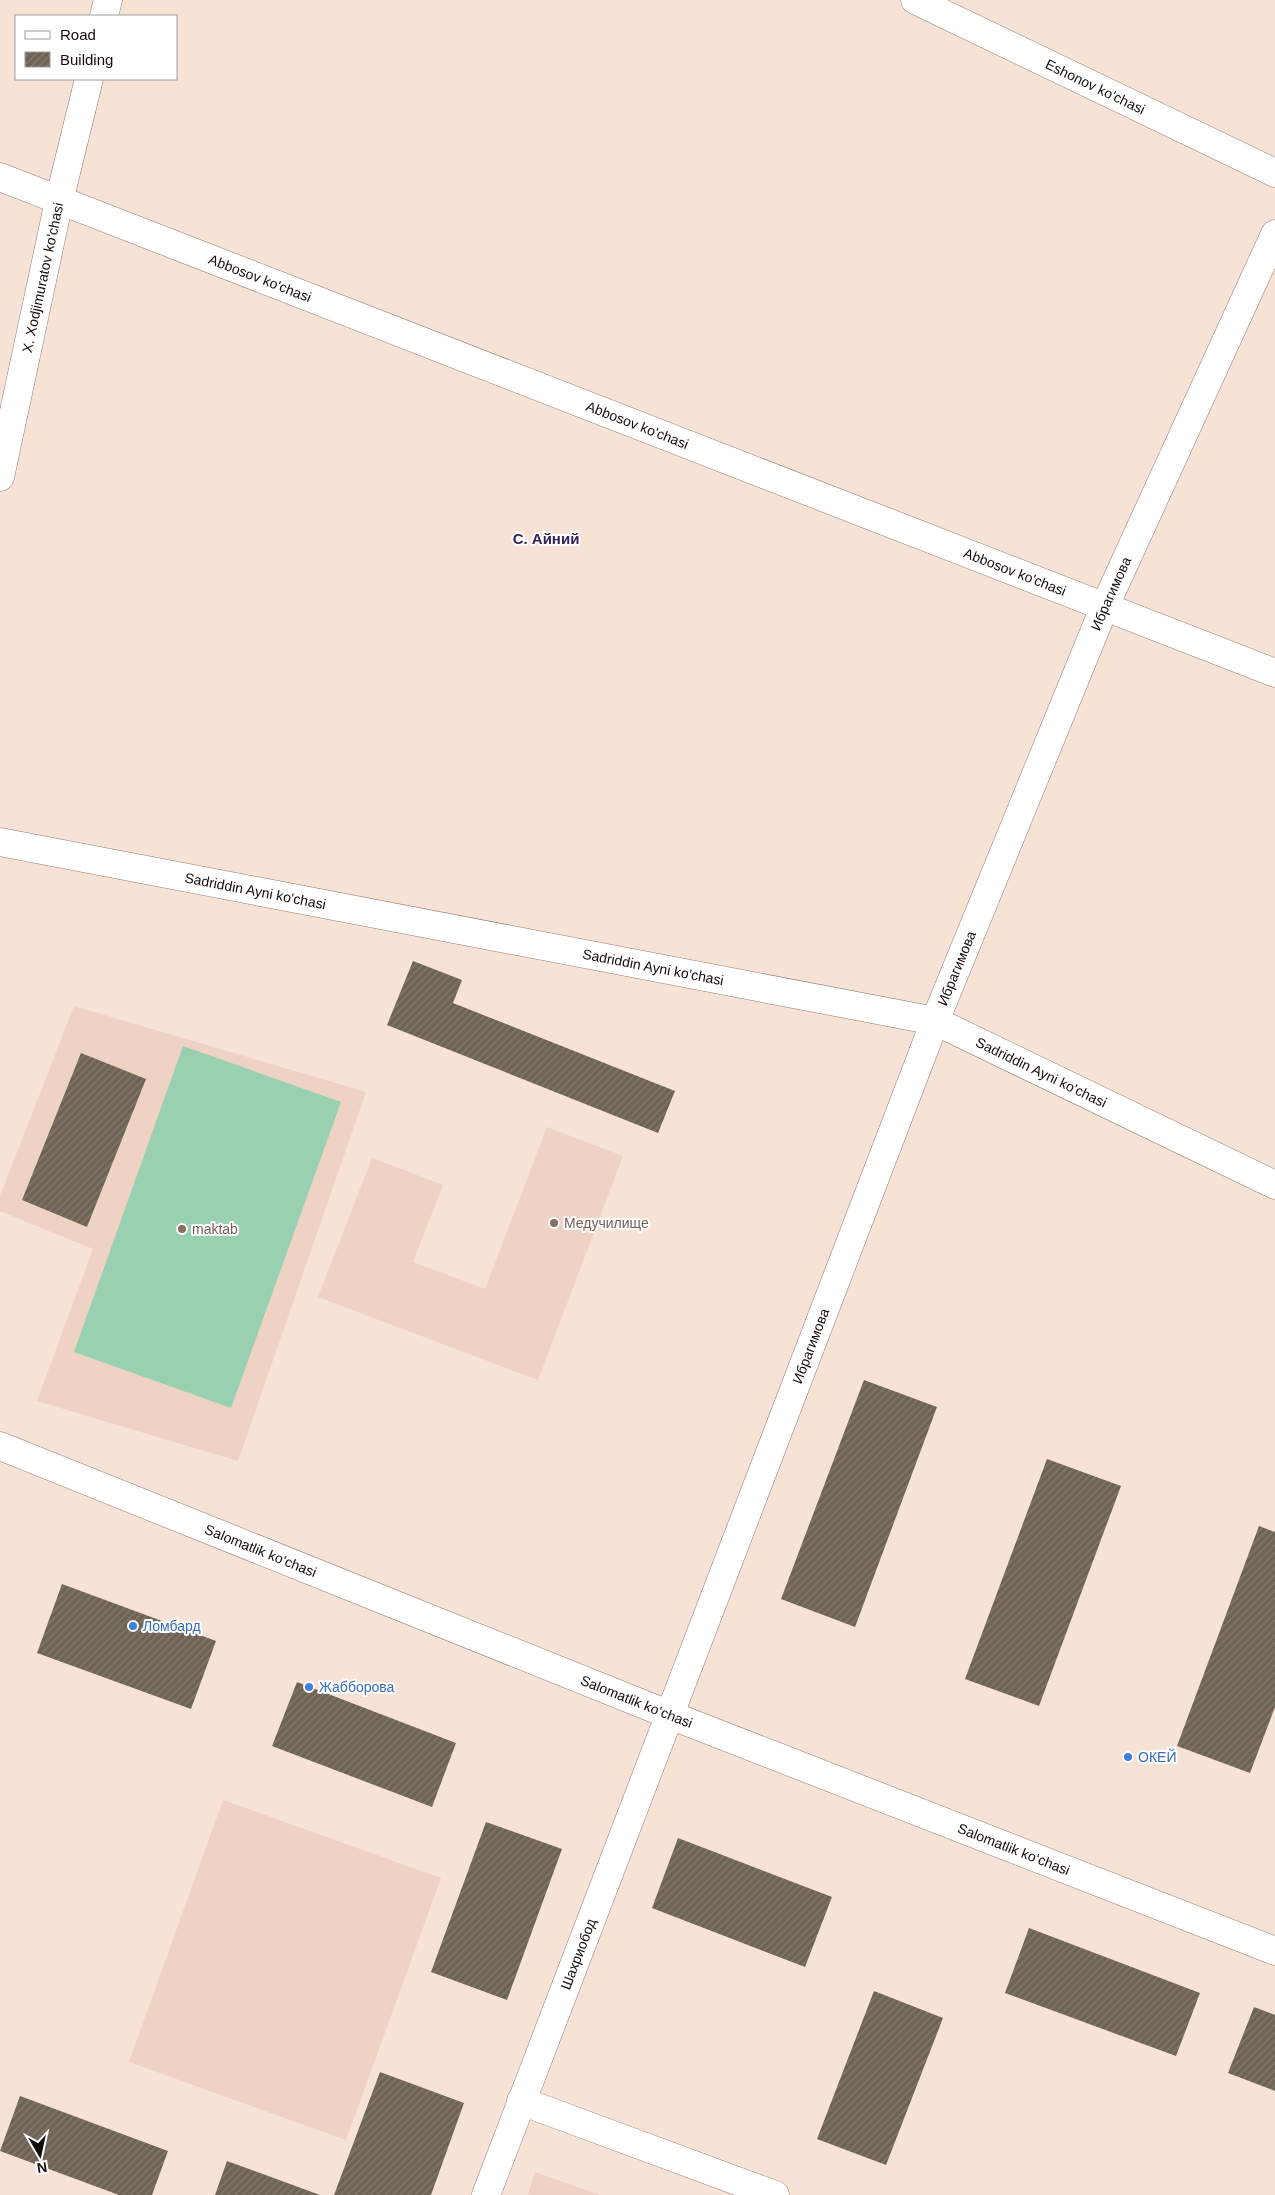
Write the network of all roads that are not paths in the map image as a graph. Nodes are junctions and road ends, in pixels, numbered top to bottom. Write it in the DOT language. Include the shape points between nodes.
graph roads {
  1 [pos="108,0"];
  2 [pos="915,0"];
  3 [pos="104,15"];
  4 [pos="88,80"];
  5 [pos="1275,173"];
  6 [pos="0,177"];
  7 [pos="59,201"];
  8 [pos="1275,234"];
  9 [pos="0,477"];
  10 [pos="1104,608"];
  11 [pos="1275,673"];
  12 [pos="0,842"];
  13 [pos="935,1021"];
  14 [pos="1275,1185"];
  15 [pos="0,1446"];
  16 [pos="670,1715"];
  17 [pos="1275,1951"];
  18 [pos="521,2101"];
  19 [pos="486,2195"];
  20 [pos="775,2195"];
  1 -- 3 [label="street"];
  2 -- 5 [label="street, Eshonov ko'chasi"];
  4 -- 7 [label="street, X. Xodjimuratov ko'chasi"];
  6 -- 7 [label="street, Abbosov ko'chasi"];
  7 -- 9 [label="street, X. Xodjimuratov ko'chasi"];
  7 -- 10 [label="street, Abbosov ko'chasi"];
  8 -- 10 [label="street, Ибрагимова"];
  10 -- 11 [label="street, Abbosov ko'chasi"];
  10 -- 13 [label="street, Ибрагимова"];
  12 -- 13 [label="street, Sadriddin Ayni ko'chasi"];
  13 -- 14 [label="street, Sadriddin Ayni ko'chasi"];
  13 -- 16 [label="street, Ибрагимова"];
  15 -- 16 [label="street, Salomatlik ko‘chasi"];
  16 -- 17 [label="street, Salomatlik ko‘chasi"];
  16 -- 18 [label="street, Шахриобод"];
  18 -- 19 [label="street, Шахриобод"];
  18 -- 20 [label="street"];
}
